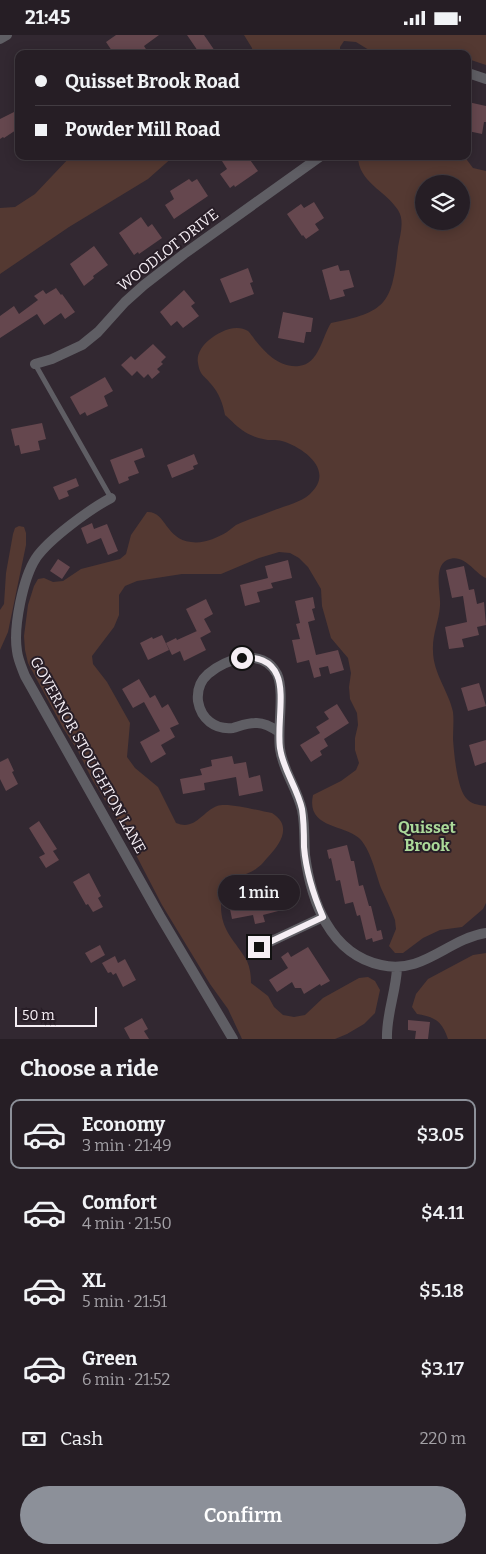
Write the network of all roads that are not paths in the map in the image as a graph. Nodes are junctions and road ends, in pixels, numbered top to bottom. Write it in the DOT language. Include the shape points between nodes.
graph roads {
  1 [pos="7,35"];
  2 [pos="0,39"];
  3 [pos="471,74"];
  4 [pos="486,79"];
  5 [pos="315,160"];
  6 [pos="36,364"];
  7 [pos="111,499"];
  8 [pos="279,732"];
  9 [pos="323,917"];
  10 [pos="486,933"];
  11 [pos="259,947"];
  12 [pos="397,968"];
  13 [pos="234,1039"];
  14 [pos="386,1039"];
  1 -- 2 [label="street"];
  3 -- 4 [label="street"];
  5 -- 6 [label="street, WOODLOT DRIVE" via="144,285 82,345"];
  6 -- 7 [label="lane"];
  7 -- 13 [label="street, GOVERNOR STOUGHTON LANE" via="92,509 37,558 28,577 19,617 17,656 160,916"];
  8 -- 8 [label="street" via="259,723 216,727 199,706 198,695 203,679 236,659 254,657 264,661 278,678"];
  8 -- 9 [label="street" via="283,765 302,809 309,877"];
  9 -- 11 [label="street"];
  9 -- 12 [label="street" via="334,936 351,953 374,964"];
  10 -- 12 [label="street" via="462,939 421,963"];
  12 -- 14 [label="street"];
}
